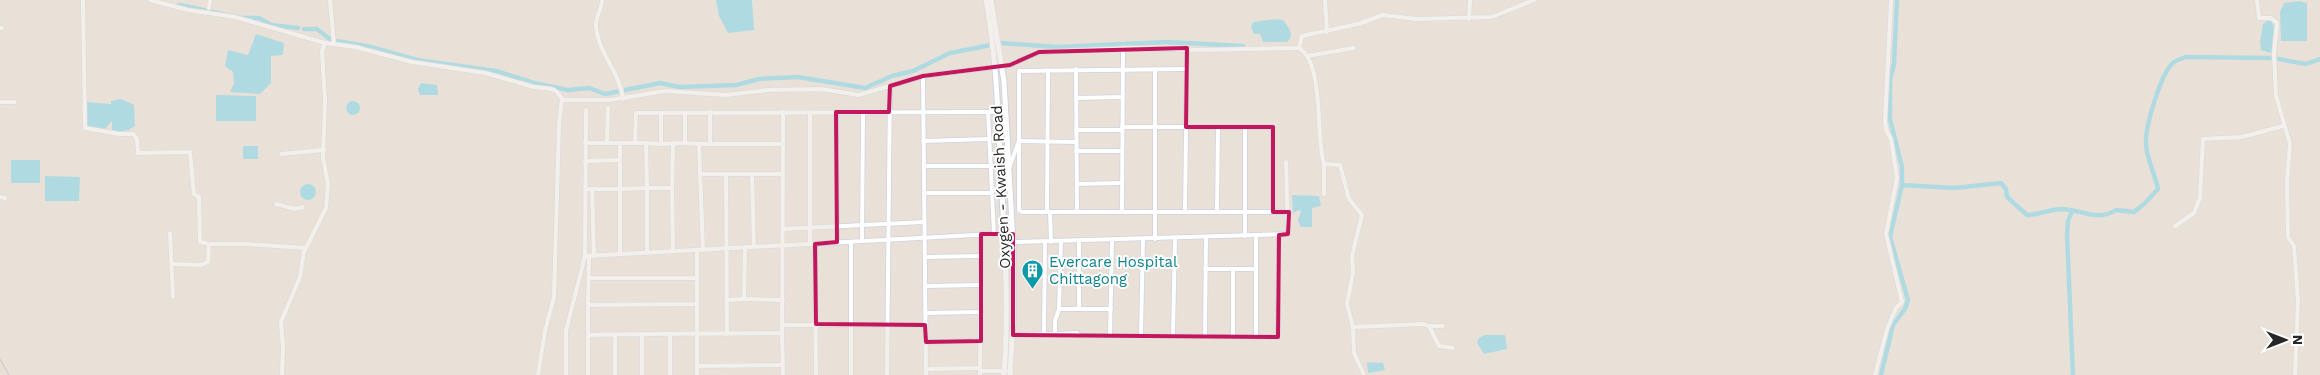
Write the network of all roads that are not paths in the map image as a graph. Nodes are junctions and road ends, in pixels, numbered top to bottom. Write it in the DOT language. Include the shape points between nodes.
graph roads {
  1 [pos="82,0"];
  2 [pos="150,0"];
  3 [pos="210,0"];
  4 [pos="330,0"];
  5 [pos="602,0"];
  6 [pos="986,0"];
  7 [pos="992,0"];
  8 [pos="1325,0"];
  9 [pos="1470,0"];
  10 [pos="1534,0"];
  11 [pos="1891,0"];
  12 [pos="2257,0"];
  13 [pos="209,8"];
  14 [pos="1469,19"];
  15 [pos="1327,32"];
  16 [pos="325,43"];
  17 [pos="334,44"];
  18 [pos="1123,48"];
  19 [pos="1187,48"];
  20 [pos="1299,48"];
  21 [pos="1354,48"];
  22 [pos="1307,56"];
  23 [pos="998,67"];
  24 [pos="1076,69"];
  25 [pos="1122,69"];
  26 [pos="1155,69"];
  27 [pos="1186,69"];
  28 [pos="1048,70"];
  29 [pos="923,76"];
  30 [pos="890,86"];
  31 [pos="1122,97"];
  32 [pos="623,98"];
  33 [pos="1076,98"];
  34 [pos="562,99"];
  35 [pos="0,102"];
  36 [pos="15,102"];
  37 [pos="608,108"];
  38 [pos="586,110"];
  39 [pos="661,112"];
  40 [pos="685,112"];
  41 [pos="710,112"];
  42 [pos="783,112"];
  43 [pos="810,112"];
  44 [pos="836,112"];
  45 [pos="863,112"];
  46 [pos="889,112"];
  47 [pos="923,112"];
  48 [pos="988,112"];
  49 [pos="998,112"];
  50 [pos="2283,126"];
  51 [pos="1154,127"];
  52 [pos="1218,127"];
  53 [pos="1245,127"];
  54 [pos="1122,128"];
  55 [pos="1186,128"];
  56 [pos="1076,130"];
  57 [pos="989,139"];
  58 [pos="923,141"];
  59 [pos="1019,141"];
  60 [pos="1047,142"];
  61 [pos="1076,142"];
  62 [pos="585,143"];
  63 [pos="607,143"];
  64 [pos="620,143"];
  65 [pos="635,143"];
  66 [pos="646,143"];
  67 [pos="673,143"];
  68 [pos="685,143"];
  69 [pos="661,144"];
  70 [pos="700,144"];
  71 [pos="710,144"];
  72 [pos="783,144"];
  73 [pos="324,150"];
  74 [pos="1076,152"];
  75 [pos="1122,152"];
  76 [pos="281,154"];
  77 [pos="620,160"];
  78 [pos="585,161"];
  79 [pos="1286,162"];
  80 [pos="1324,164"];
  81 [pos="924,166"];
  82 [pos="991,166"];
  83 [pos="1008,171"];
  84 [pos="700,174"];
  85 [pos="726,174"];
  86 [pos="752,174"];
  87 [pos="783,174"];
  88 [pos="1122,183"];
  89 [pos="1076,184"];
  90 [pos="647,188"];
  91 [pos="672,188"];
  92 [pos="585,189"];
  93 [pos="592,189"];
  94 [pos="620,189"];
  95 [pos="924,193"];
  96 [pos="992,193"];
  97 [pos="1324,194"];
  98 [pos="0,197"];
  99 [pos="5,198"];
  100 [pos="276,204"];
  101 [pos="303,207"];
  102 [pos="1245,211"];
  103 [pos="1049,212"];
  104 [pos="1077,212"];
  105 [pos="1122,212"];
  106 [pos="1154,212"];
  107 [pos="1185,212"];
  108 [pos="1217,212"];
  109 [pos="1273,212"];
  110 [pos="1289,212"];
  111 [pos="924,222"];
  112 [pos="889,223"];
  113 [pos="837,226"];
  114 [pos="862,226"];
  115 [pos="2175,226"];
  116 [pos="783,229"];
  117 [pos="810,229"];
  118 [pos="170,233"];
  119 [pos="981,234"];
  120 [pos="994,234"];
  121 [pos="1004,234"];
  122 [pos="1012,234"];
  123 [pos="1256,235"];
  124 [pos="1279,235"];
  125 [pos="1246,236"];
  126 [pos="1206,237"];
  127 [pos="924,238"];
  128 [pos="1175,238"];
  129 [pos="1143,239"];
  130 [pos="1155,239"];
  131 [pos="889,240"];
  132 [pos="1112,240"];
  133 [pos="862,241"];
  134 [pos="838,242"];
  135 [pos="851,242"];
  136 [pos="1013,242"];
  137 [pos="1045,242"];
  138 [pos="1051,242"];
  139 [pos="1061,242"];
  140 [pos="1079,242"];
  141 [pos="209,244"];
  142 [pos="813,244"];
  143 [pos="783,245"];
  144 [pos="745,247"];
  145 [pos="754,247"];
  146 [pos="306,248"];
  147 [pos="727,248"];
  148 [pos="698,250"];
  149 [pos="703,250"];
  150 [pos="673,251"];
  151 [pos="647,253"];
  152 [pos="620,254"];
  153 [pos="590,256"];
  154 [pos="981,256"];
  155 [pos="925,257"];
  156 [pos="172,264"];
  157 [pos="1206,269"];
  158 [pos="1233,269"];
  159 [pos="1256,269"];
  160 [pos="589,278"];
  161 [pos="698,278"];
  162 [pos="981,285"];
  163 [pos="925,286"];
  164 [pos="173,297"];
  165 [pos="744,299"];
  166 [pos="727,300"];
  167 [pos="783,300"];
  168 [pos="698,304"];
  169 [pos="588,305"];
  170 [pos="1059,309"];
  171 [pos="1079,309"];
  172 [pos="1111,309"];
  173 [pos="980,312"];
  174 [pos="925,313"];
  175 [pos="816,324"];
  176 [pos="851,324"];
  177 [pos="888,324"];
  178 [pos="782,325"];
  179 [pos="925,325"];
  180 [pos="1429,326"];
  181 [pos="1443,326"];
  182 [pos="1353,327"];
  183 [pos="782,333"];
  184 [pos="1044,333"];
  185 [pos="642,334"];
  186 [pos="670,334"];
  187 [pos="697,334"];
  188 [pos="727,334"];
  189 [pos="1055,334"];
  190 [pos="588,335"];
  191 [pos="614,335"];
  192 [pos="1013,335"];
  193 [pos="1110,336"];
  194 [pos="1141,336"];
  195 [pos="1173,336"];
  196 [pos="1205,336"];
  197 [pos="1233,336"];
  198 [pos="1256,336"];
  199 [pos="980,341"];
  200 [pos="926,342"];
  201 [pos="1453,348"];
  202 [pos="782,365"];
  203 [pos="697,366"];
  204 [pos="926,369"];
  205 [pos="980,371"];
  206 [pos="1007,373"];
  207 [pos="282,375"];
  208 [pos="538,375"];
  209 [pos="566,375"];
  210 [pos="588,375"];
  211 [pos="615,375"];
  212 [pos="642,375"];
  213 [pos="670,375"];
  214 [pos="697,375"];
  215 [pos="783,375"];
  216 [pos="816,375"];
  217 [pos="851,375"];
  218 [pos="887,375"];
  219 [pos="926,375"];
  220 [pos="1364,375"];
  221 [pos="1875,375"];
  222 [pos="2295,375"];
  1 -- 141 [label="street" via="85,128 133,134 137,139 138,153 190,152 194,194 199,197 200,242"];
  2 -- 16 [label="street" via="234,17"];
  3 -- 13 [label="street"];
  4 -- 17 [label="street"];
  5 -- 32 [label="street" via="596,28"];
  6 -- 23 [label="main road, Oxygen - Kwaish Road"];
  7 -- 23 [label="main road, Oxygen - Kwaish Road"];
  8 -- 15 [label="street"];
  9 -- 14 [label="street"];
  10 -- 14 [label="street" via="1492,17"];
  11 -- 221 [label="street" via="1885,122 1891,139 1897,182 1886,234 1902,302 1887,329"];
  12 -- 50 [label="street" via="2259,18 2271,18 2277,23 2274,53 2276,96"];
  14 -- 15 [label="street" via="1383,15"];
  15 -- 20 [label="street" via="1302,36"];
  16 -- 17 [label="street"];
  16 -- 73 [label="street" via="322,51"];
  17 -- 34 [label="street" via="426,65 486,73 552,89"];
  18 -- 19 [label="street"];
  18 -- 23 [label="street" via="1039,52"];
  18 -- 25 [label="street"];
  19 -- 20 [label="street"];
  19 -- 27 [label="street"];
  20 -- 22 [label="street"];
  21 -- 22 [label="street"];
  22 -- 80 [label="street" via="1315,82"];
  23 -- 29 [label="street"];
  23 -- 49 [label="main road, Oxygen - Kwaish Road"];
  23 -- 83 [label="main road, Oxygen - Kwaish Road" via="1004,81"];
  24 -- 25 [label="street"];
  24 -- 28 [label="street"];
  24 -- 33 [label="street"];
  25 -- 26 [label="street"];
  25 -- 31 [label="street"];
  26 -- 27 [label="street"];
  26 -- 51 [label="street"];
  27 -- 55 [label="street"];
  28 -- 59 [label="street" via="1019,70"];
  28 -- 60 [label="street"];
  29 -- 30 [label="street"];
  29 -- 47 [label="street"];
  30 -- 32 [label="street" via="859,94 821,89 726,95 665,91"];
  30 -- 46 [label="street"];
  31 -- 33 [label="street"];
  31 -- 54 [label="street"];
  32 -- 34 [label="street" via="592,102"];
  33 -- 56 [label="street"];
  34 -- 208 [label="street" via="558,124 554,297"];
  35 -- 36 [label="street"];
  37 -- 63 [label="street"];
  38 -- 62 [label="street"];
  39 -- 40 [label="street"];
  39 -- 65 [label="street" via="636,113"];
  39 -- 69 [label="street"];
  40 -- 41 [label="street"];
  40 -- 68 [label="street"];
  41 -- 42 [label="street"];
  41 -- 71 [label="street"];
  42 -- 43 [label="street"];
  42 -- 72 [label="street"];
  43 -- 44 [label="street"];
  43 -- 117 [label="street"];
  44 -- 45 [label="street"];
  44 -- 113 [label="street"];
  45 -- 46 [label="street"];
  45 -- 114 [label="street"];
  46 -- 47 [label="street"];
  46 -- 112 [label="street"];
  47 -- 48 [label="street"];
  47 -- 58 [label="street"];
  48 -- 49 [label="street"];
  48 -- 57 [label="street"];
  49 -- 121 [label="main road, Oxygen - Kwaish Road"];
  50 -- 115 [label="street" via="2242,137 2203,138 2200,198 2194,213"];
  50 -- 222 [label="street" via="2290,144 2288,238 2294,246 2298,302"];
  51 -- 54 [label="street"];
  51 -- 55 [label="street"];
  51 -- 106 [label="street"];
  52 -- 53 [label="street"];
  52 -- 55 [label="street"];
  52 -- 108 [label="street"];
  53 -- 102 [label="street"];
  53 -- 109 [label="street" via="1273,127"];
  54 -- 56 [label="street"];
  54 -- 75 [label="street"];
  55 -- 107 [label="street"];
  56 -- 61 [label="street"];
  57 -- 58 [label="street"];
  57 -- 82 [label="street"];
  58 -- 81 [label="street"];
  59 -- 60 [label="street"];
  59 -- 83 [label="street"];
  59 -- 103 [label="street" via="1019,210"];
  60 -- 61 [label="street"];
  60 -- 103 [label="street"];
  61 -- 74 [label="street"];
  62 -- 63 [label="street"];
  62 -- 78 [label="street"];
  63 -- 64 [label="street"];
  64 -- 65 [label="street"];
  64 -- 77 [label="street"];
  65 -- 66 [label="street"];
  66 -- 69 [label="street"];
  66 -- 90 [label="street"];
  67 -- 68 [label="street"];
  67 -- 69 [label="street"];
  67 -- 91 [label="street"];
  68 -- 70 [label="street"];
  70 -- 71 [label="street"];
  70 -- 84 [label="street"];
  71 -- 72 [label="street"];
  72 -- 87 [label="street"];
  73 -- 76 [label="street"];
  73 -- 146 [label="street" via="328,184 326,208"];
  74 -- 75 [label="street"];
  74 -- 89 [label="street"];
  75 -- 88 [label="street"];
  77 -- 78 [label="street"];
  77 -- 94 [label="street"];
  78 -- 92 [label="street"];
  79 -- 110 [label="street"];
  80 -- 97 [label="street"];
  80 -- 182 [label="street" via="1340,166 1348,199 1362,215 1352,256 1353,273 1347,304"];
  81 -- 82 [label="street"];
  81 -- 95 [label="street"];
  82 -- 96 [label="street"];
  83 -- 122 [label="main road, Oxygen - Kwaish Road"];
  84 -- 85 [label="street"];
  84 -- 149 [label="street"];
  85 -- 86 [label="street"];
  85 -- 147 [label="street"];
  86 -- 87 [label="street"];
  86 -- 145 [label="street"];
  87 -- 116 [label="street"];
  88 -- 89 [label="street"];
  88 -- 105 [label="street"];
  89 -- 104 [label="street"];
  90 -- 91 [label="street"];
  90 -- 94 [label="street"];
  90 -- 151 [label="street"];
  91 -- 150 [label="street"];
  92 -- 93 [label="street"];
  92 -- 153 [label="street"];
  93 -- 94 [label="street"];
  93 -- 153 [label="street"];
  94 -- 152 [label="street"];
  95 -- 96 [label="street"];
  95 -- 111 [label="street"];
  96 -- 120 [label="street"];
  98 -- 99 [label="street"];
  100 -- 101 [label="street" via="295,209"];
  102 -- 108 [label="street"];
  102 -- 109 [label="street"];
  102 -- 125 [label="street"];
  103 -- 104 [label="street"];
  103 -- 138 [label="street"];
  104 -- 105 [label="street"];
  105 -- 106 [label="street"];
  106 -- 107 [label="street"];
  106 -- 130 [label="street"];
  107 -- 108 [label="street"];
  109 -- 110 [label="street"];
  110 -- 124 [label="street" via="1288,234"];
  111 -- 112 [label="street"];
  111 -- 127 [label="street"];
  112 -- 114 [label="street"];
  112 -- 131 [label="street"];
  113 -- 114 [label="street"];
  113 -- 117 [label="street"];
  113 -- 134 [label="street"];
  114 -- 133 [label="street"];
  116 -- 117 [label="street"];
  116 -- 143 [label="street"];
  117 -- 142 [label="street"];
  118 -- 156 [label="street"];
  119 -- 120 [label="street"];
  119 -- 127 [label="street"];
  119 -- 154 [label="street"];
  120 -- 121 [label="street"];
  121 -- 122 [label="street"];
  121 -- 206 [label="main road, Oxygen - Kwaish Road"];
  122 -- 136 [label="main road, Oxygen - Kwaish Road"];
  123 -- 124 [label="street"];
  123 -- 125 [label="street"];
  123 -- 159 [label="street"];
  124 -- 198 [label="street" via="1278,337"];
  125 -- 126 [label="street"];
  126 -- 128 [label="street"];
  126 -- 157 [label="street"];
  127 -- 131 [label="street"];
  127 -- 155 [label="street"];
  128 -- 130 [label="street"];
  128 -- 195 [label="street"];
  129 -- 130 [label="street"];
  129 -- 132 [label="street"];
  129 -- 194 [label="street"];
  131 -- 133 [label="street"];
  131 -- 177 [label="street"];
  132 -- 140 [label="street"];
  132 -- 172 [label="street"];
  133 -- 135 [label="street"];
  134 -- 135 [label="street"];
  134 -- 142 [label="street"];
  135 -- 176 [label="street"];
  136 -- 137 [label="street"];
  136 -- 192 [label="main road, Oxygen - Kwaish Road"];
  137 -- 138 [label="street"];
  137 -- 184 [label="street"];
  138 -- 139 [label="street"];
  139 -- 140 [label="street"];
  139 -- 170 [label="street"];
  140 -- 171 [label="street"];
  141 -- 146 [label="street"];
  141 -- 156 [label="street" via="208,262 201,265"];
  142 -- 143 [label="street"];
  142 -- 175 [label="street"];
  143 -- 145 [label="street"];
  143 -- 167 [label="street"];
  144 -- 145 [label="street"];
  144 -- 147 [label="street"];
  144 -- 165 [label="street"];
  146 -- 207 [label="street" via="300,277 281,322"];
  147 -- 149 [label="street"];
  147 -- 166 [label="street"];
  148 -- 149 [label="street"];
  148 -- 150 [label="street"];
  148 -- 161 [label="street"];
  150 -- 151 [label="street"];
  151 -- 152 [label="street"];
  152 -- 153 [label="street"];
  153 -- 160 [label="street"];
  153 -- 209 [label="street" via="566,331"];
  154 -- 155 [label="street"];
  154 -- 162 [label="street"];
  155 -- 163 [label="street"];
  156 -- 164 [label="street"];
  157 -- 158 [label="street"];
  157 -- 196 [label="street"];
  158 -- 159 [label="street"];
  158 -- 197 [label="street"];
  159 -- 198 [label="street"];
  160 -- 161 [label="street"];
  160 -- 169 [label="street"];
  161 -- 168 [label="street"];
  162 -- 163 [label="street"];
  162 -- 173 [label="street"];
  163 -- 174 [label="street"];
  165 -- 166 [label="street"];
  165 -- 167 [label="street"];
  166 -- 188 [label="street"];
  167 -- 178 [label="street"];
  168 -- 169 [label="street"];
  168 -- 187 [label="street"];
  169 -- 190 [label="street"];
  170 -- 171 [label="street"];
  170 -- 189 [label="street"];
  171 -- 172 [label="street"];
  172 -- 193 [label="street"];
  173 -- 174 [label="street"];
  173 -- 199 [label="street"];
  174 -- 179 [label="street"];
  175 -- 176 [label="street"];
  175 -- 178 [label="street"];
  175 -- 216 [label="street"];
  176 -- 177 [label="street"];
  176 -- 217 [label="street"];
  177 -- 179 [label="street"];
  177 -- 218 [label="street"];
  178 -- 183 [label="street"];
  179 -- 200 [label="street"];
  180 -- 181 [label="street"];
  180 -- 182 [label="street"];
  180 -- 201 [label="street" via="1439,346"];
  182 -- 220 [label="street" via="1354,353"];
  183 -- 188 [label="street"];
  183 -- 202 [label="street"];
  185 -- 186 [label="street"];
  185 -- 191 [label="street"];
  185 -- 212 [label="street"];
  186 -- 187 [label="street"];
  186 -- 213 [label="street"];
  187 -- 188 [label="street"];
  187 -- 203 [label="street"];
  189 -- 192 [label="street"];
  189 -- 193 [label="street"];
  190 -- 191 [label="street"];
  190 -- 210 [label="street"];
  191 -- 211 [label="street"];
  192 -- 206 [label="main road, Oxygen - Kwaish Road"];
  193 -- 194 [label="street"];
  194 -- 195 [label="street"];
  195 -- 196 [label="street"];
  196 -- 197 [label="street"];
  197 -- 198 [label="street"];
  199 -- 200 [label="street"];
  199 -- 205 [label="street"];
  200 -- 204 [label="street"];
  202 -- 203 [label="street"];
  202 -- 215 [label="street"];
  203 -- 214 [label="street"];
  204 -- 205 [label="street"];
  204 -- 219 [label="street"];
  205 -- 206 [label="street"];
}
